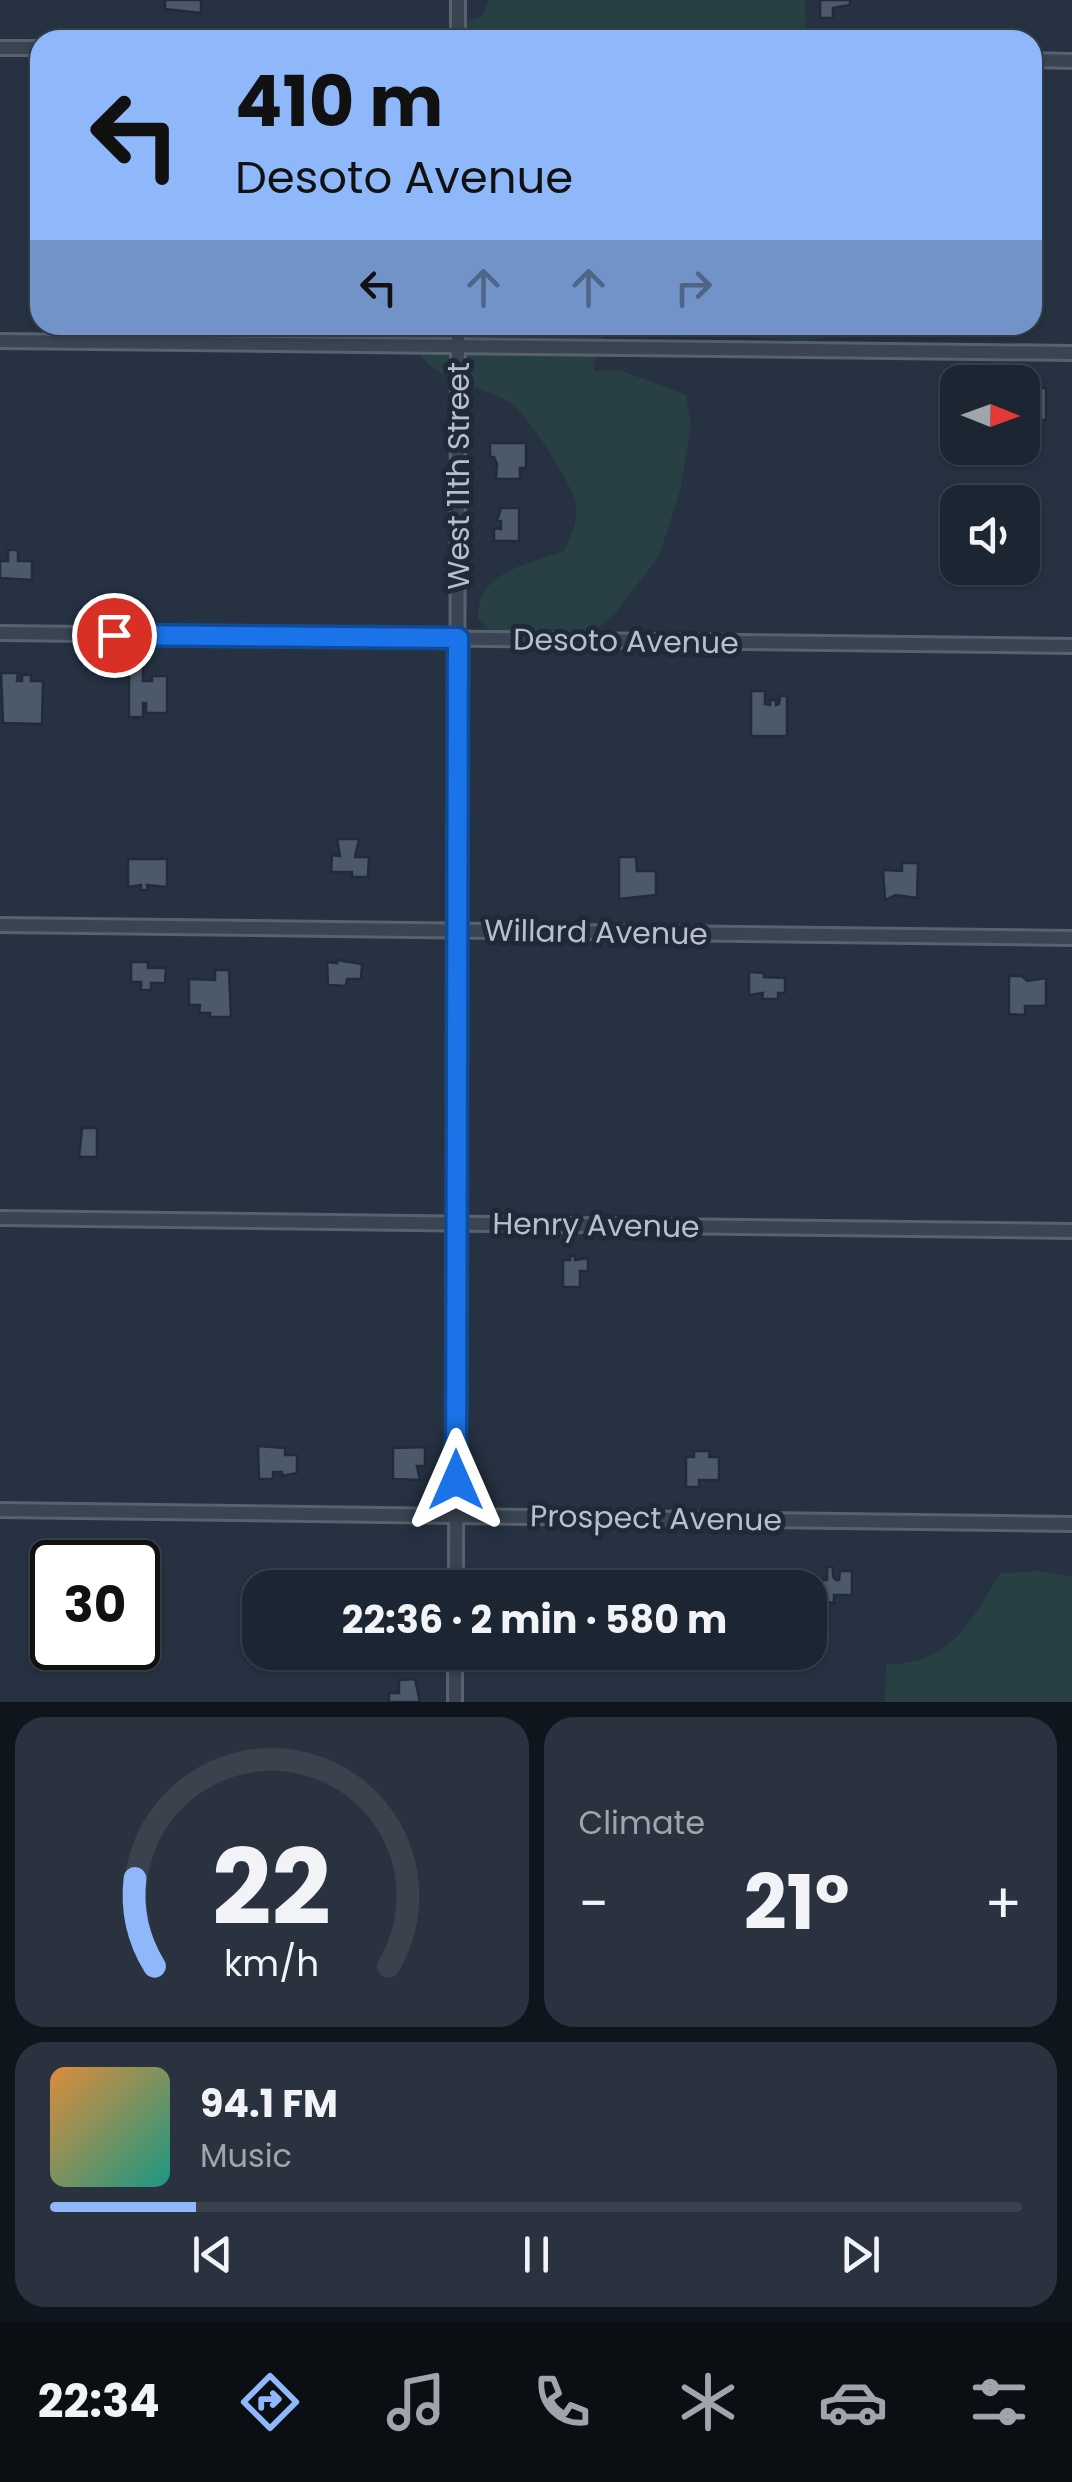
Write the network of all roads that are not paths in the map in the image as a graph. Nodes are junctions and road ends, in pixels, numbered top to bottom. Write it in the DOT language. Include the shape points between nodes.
graph roads {
  1 [pos="458,0"];
  2 [pos="458,30"];
  3 [pos="0,48"];
  4 [pos="30,48"];
  5 [pos="1042,60"];
  6 [pos="1072,61"];
  7 [pos="458,335"];
  8 [pos="0,341"];
  9 [pos="458,346"];
  10 [pos="1072,353"];
  11 [pos="0,634"];
  12 [pos="458,638"];
  13 [pos="1072,646"];
  14 [pos="0,925"];
  15 [pos="456,930"];
  16 [pos="1072,938"];
  17 [pos="0,1218"];
  18 [pos="456,1224"];
  19 [pos="1072,1231"];
  20 [pos="0,1510"];
  21 [pos="456,1517"];
  22 [pos="1072,1524"];
  23 [pos="456,1570"];
  24 [pos="456,1670"];
  25 [pos="455,1702"];
  1 -- 2 [label="street"];
  3 -- 4 [label="street"];
  5 -- 6 [label="street"];
  7 -- 9 [label="street, West 11th Street"];
  8 -- 9 [label="street"];
  9 -- 10 [label="street"];
  9 -- 12 [label="street, West 11th Street"];
  11 -- 12 [label="street, Desoto Avenue"];
  12 -- 13 [label="street, Desoto Avenue"];
  12 -- 15 [label="street, West 11th Street"];
  14 -- 15 [label="street, Willard Avenue"];
  15 -- 16 [label="street, Willard Avenue"];
  15 -- 18 [label="street, West 11th Street"];
  17 -- 18 [label="street, Henry Avenue"];
  18 -- 19 [label="street, Henry Avenue"];
  18 -- 21 [label="street, West 11th Street"];
  20 -- 21 [label="street, Prospect Avenue"];
  21 -- 22 [label="street, Prospect Avenue"];
  21 -- 23 [label="street, West 11th Street"];
  24 -- 25 [label="street"];
}
